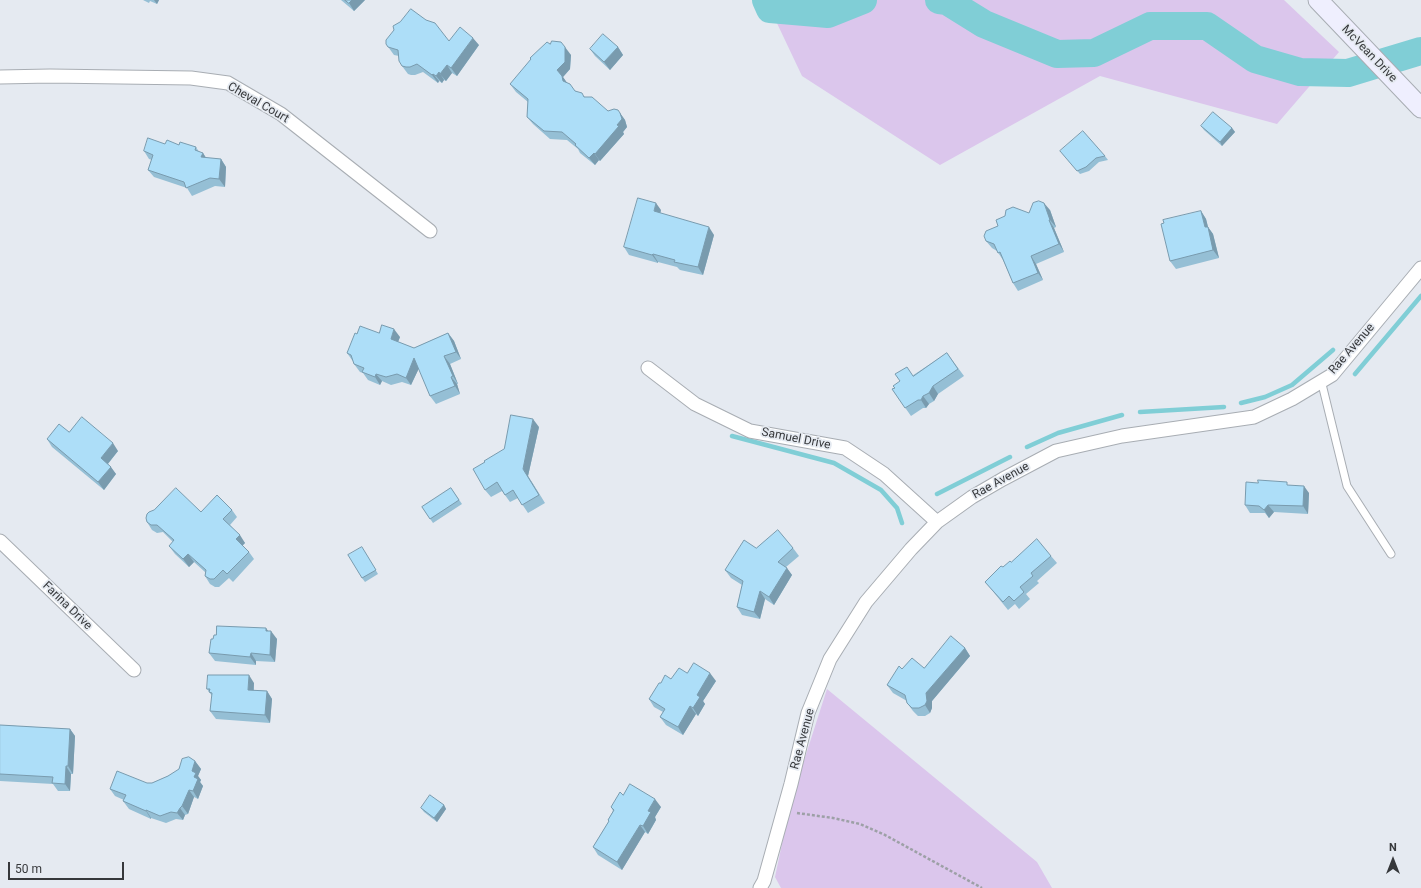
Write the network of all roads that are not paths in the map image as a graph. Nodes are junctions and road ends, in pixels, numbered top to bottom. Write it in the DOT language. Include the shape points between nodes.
graph roads {
  1 [pos="1318,0"];
  2 [pos="0,76"];
  3 [pos="1421,108"];
  4 [pos="430,232"];
  5 [pos="1421,268"];
  6 [pos="648,368"];
  7 [pos="1322,380"];
  8 [pos="937,522"];
  9 [pos="0,542"];
  10 [pos="1391,554"];
  11 [pos="134,670"];
  12 [pos="760,888"];
  1 -- 3 [label="main road, McVean Drive"];
  2 -- 4 [label="street, Cheval Court" via="191,78 228,83 281,114"];
  5 -- 7 [label="street, Rae Avenue" via="1332,375"];
  6 -- 8 [label="street, Samuel Drive" via="695,404 750,431 845,448 884,474"];
  7 -- 8 [label="street, Rae Avenue" via="1292,399 1254,417 1122,436 1056,452 1002,479"];
  7 -- 10 [label="lane" via="1347,486"];
  8 -- 12 [label="street, Rae Avenue" via="866,602 830,659 808,712 784,811"];
  9 -- 11 [label="street, Farina Drive"];
}
